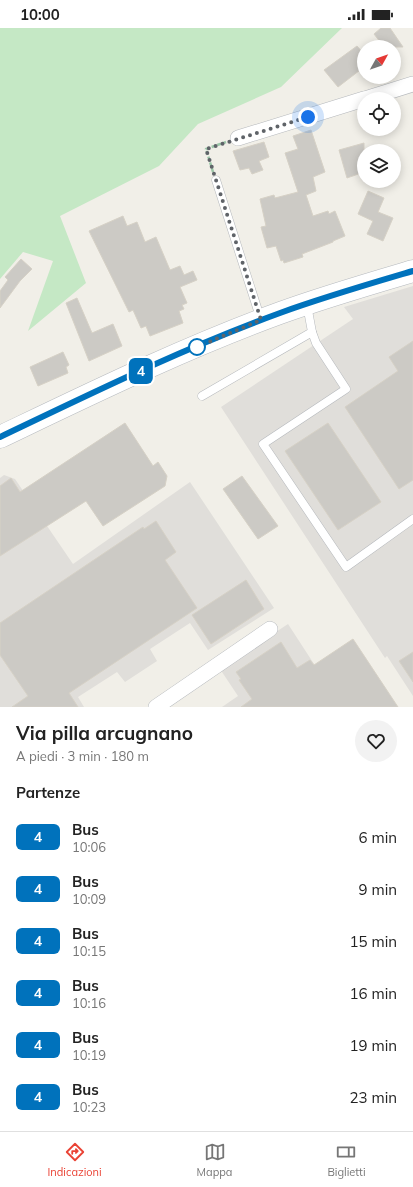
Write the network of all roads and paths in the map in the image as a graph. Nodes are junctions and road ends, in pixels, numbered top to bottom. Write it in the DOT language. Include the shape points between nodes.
graph roads {
  1 [pos="413,84"];
  2 [pos="387,92"];
  3 [pos="357,101"];
  4 [pos="238,138"];
  5 [pos="216,180"];
  6 [pos="413,271"];
  7 [pos="307,304"];
  8 [pos="261,320"];
  9 [pos="312,332"];
  10 [pos="202,396"];
  11 [pos="0,437"];
  12 [pos="413,519"];
  13 [pos="270,629"];
  14 [pos="156,707"];
  1 -- 2 [label="street"];
  3 -- 4 [label="street"];
  4 -- 5 [label="path" via="206,149"];
  5 -- 8 [label="lane"];
  6 -- 7 [label="main road"];
  7 -- 8 [label="main road"];
  7 -- 9 [label="lane"];
  8 -- 11 [label="main road" via="107,386"];
  9 -- 10 [label="lane"];
  9 -- 12 [label="lane" via="316,343 346,389 263,444 346,567"];
  13 -- 14 [label="street"];
}
